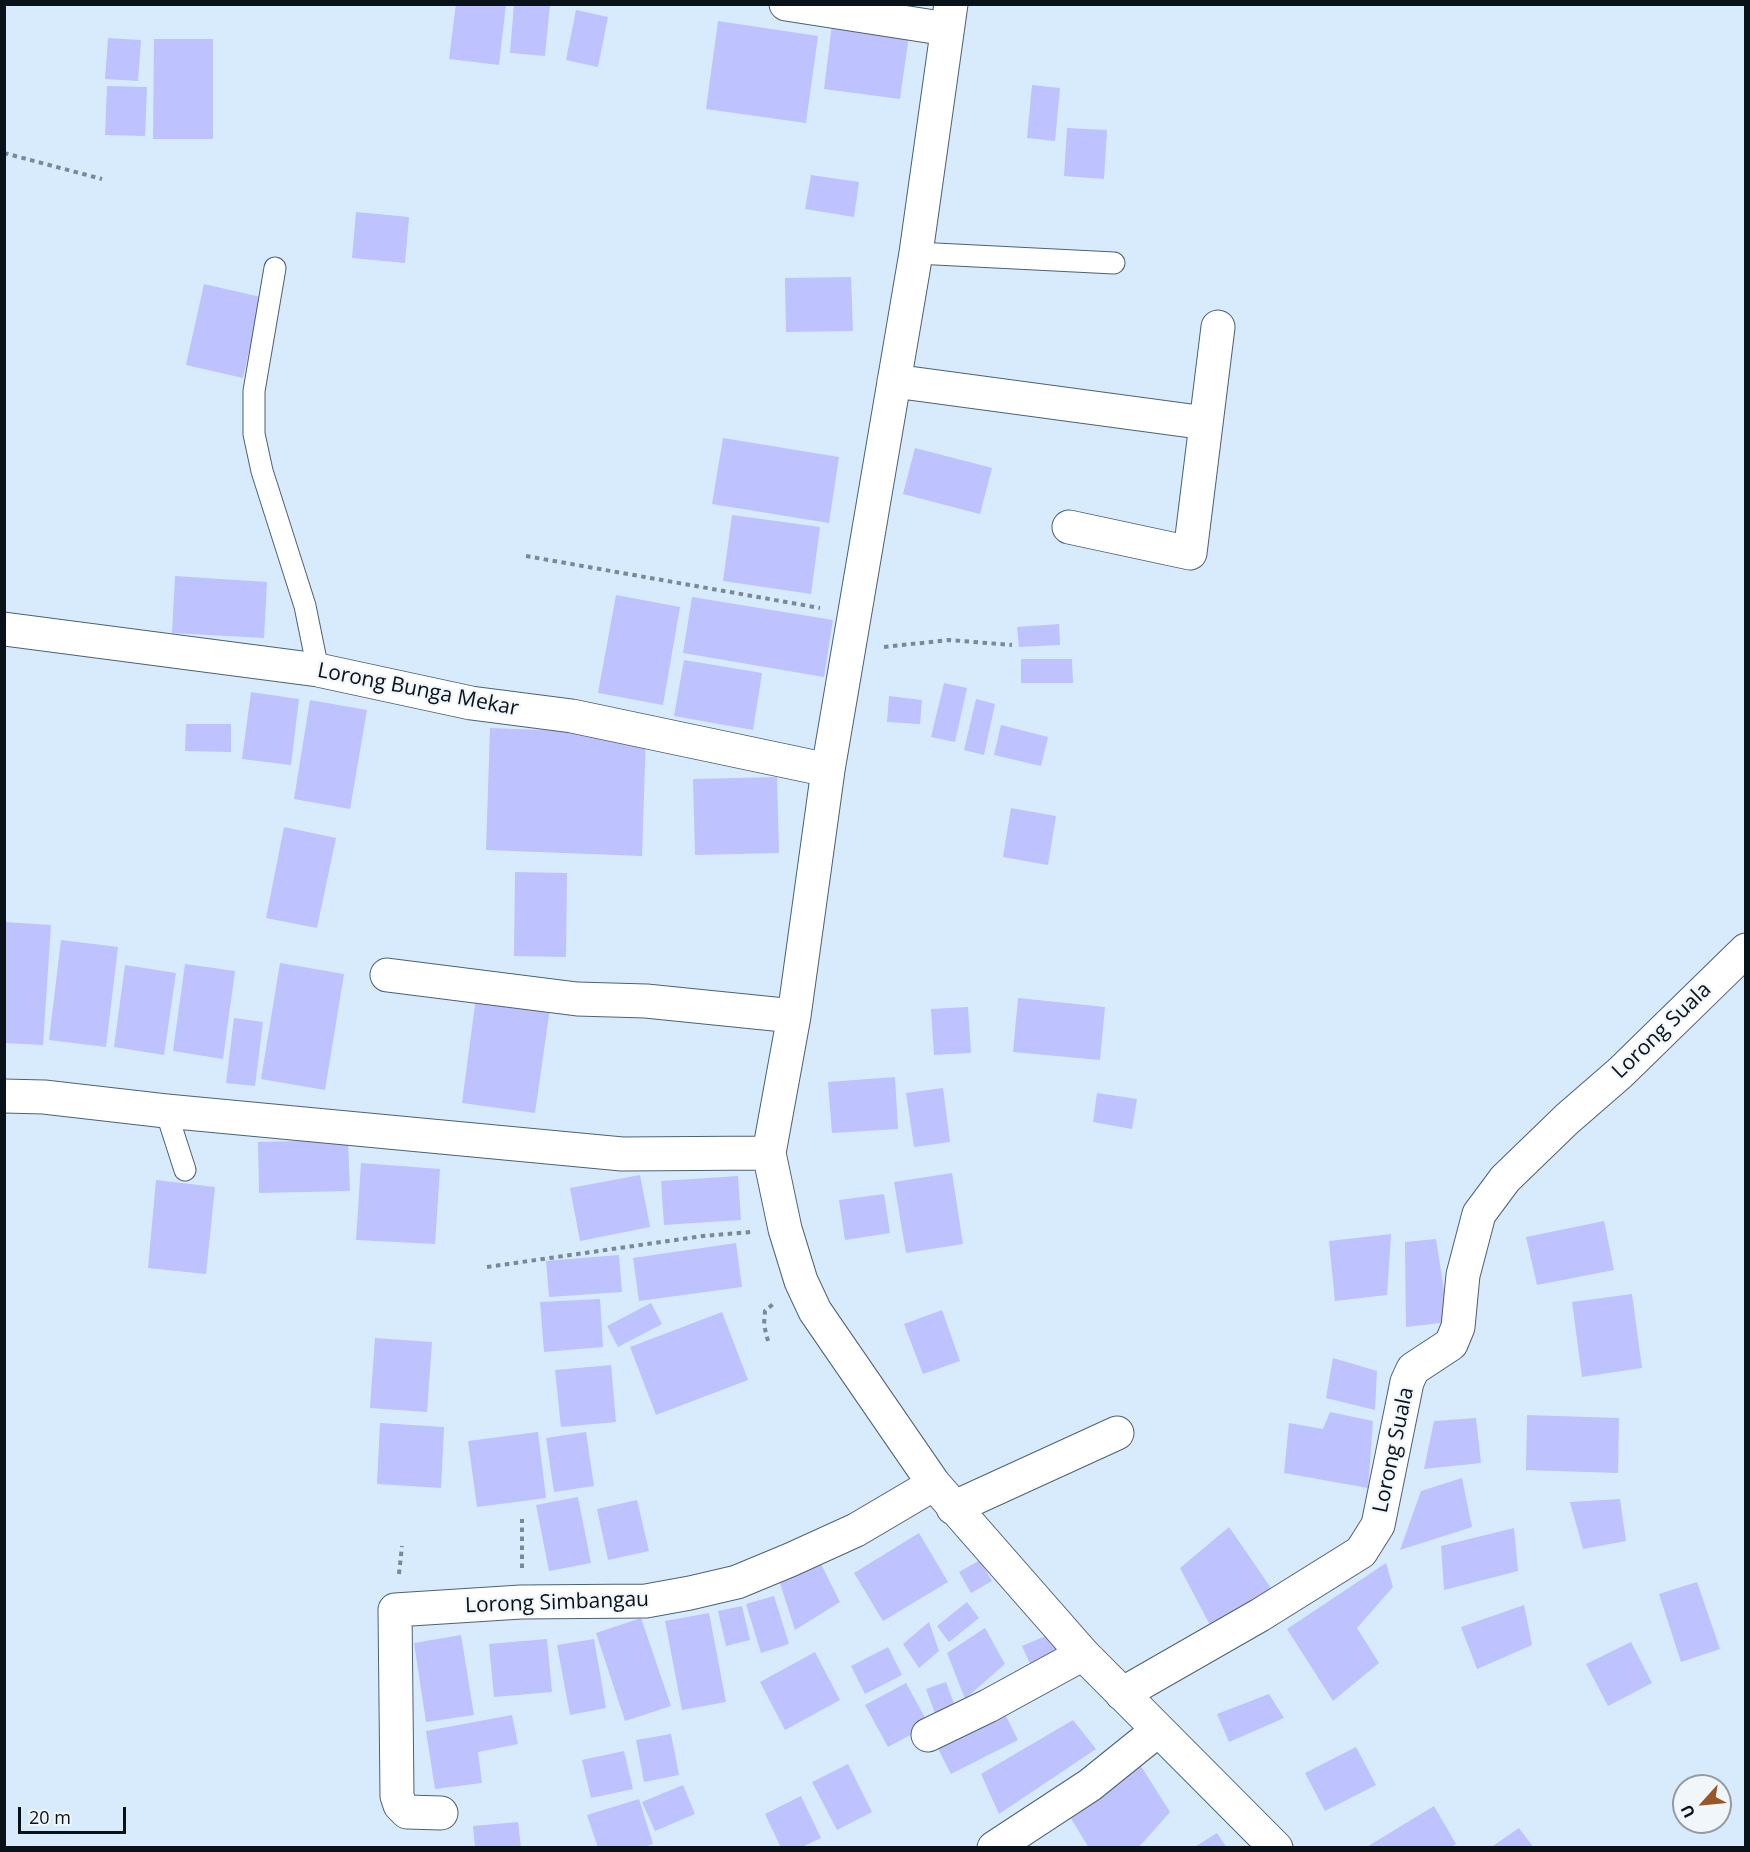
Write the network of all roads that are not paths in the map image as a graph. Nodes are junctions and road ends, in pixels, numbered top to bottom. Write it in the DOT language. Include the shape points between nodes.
graph roads {
  1 [pos="786,4"];
  2 [pos="949,17"];
  3 [pos="916,253"];
  4 [pos="1114,263"];
  5 [pos="275,268"];
  6 [pos="1218,327"];
  7 [pos="894,381"];
  8 [pos="1206,423"];
  9 [pos="1069,527"];
  10 [pos="4,629"];
  11 [pos="318,670"];
  12 [pos="828,770"];
  13 [pos="1746,950"];
  14 [pos="387,975"];
  15 [pos="794,1016"];
  16 [pos="4,1096"];
  17 [pos="166,1111"];
  18 [pos="769,1153"];
  19 [pos="185,1170"];
  20 [pos="1117,1433"];
  21 [pos="944,1496"];
  22 [pos="1083,1654"];
  23 [pos="1122,1694"];
  24 [pos="1157,1731"];
  25 [pos="928,1735"];
  26 [pos="441,1813"];
  27 [pos="994,1848"];
  28 [pos="1276,1848"];
  1 -- 2 [label="street"];
  2 -- 3 [label="street"];
  3 -- 4 [label="lane"];
  3 -- 7 [label="street"];
  5 -- 11 [label="lane" via="254,391 254,434 305,606"];
  6 -- 8 [label="street"];
  7 -- 8 [label="street"];
  7 -- 12 [label="street"];
  8 -- 9 [label="street" via="1190,552"];
  10 -- 11 [label="street, Lorong Bunga Mekar"];
  11 -- 12 [label="street, Lorong Bunga Mekar" via="471,703 573,716"];
  12 -- 15 [label="street"];
  13 -- 23 [label="street, Lorong Suala" via="1513,1172 1479,1214 1463,1275 1458,1327 1451,1344 1413,1370 1407,1382 1378,1525 1361,1552"];
  14 -- 15 [label="street" via="577,999 646,1001"];
  15 -- 18 [label="street"];
  16 -- 17 [label="street"];
  17 -- 18 [label="street" via="622,1154"];
  17 -- 19 [label="lane"];
  18 -- 21 [label="street" via="785,1229 815,1311"];
  20 -- 21 [label="street, Lorong Simbangau"];
  21 -- 22 [label="street"];
  21 -- 26 [label="street, Lorong Simbangau" via="737,1582 646,1601 522,1602 394,1610 397,1796 407,1812"];
  22 -- 23 [label="street"];
  22 -- 25 [label="street"];
  23 -- 24 [label="street"];
  24 -- 27 [label="street" via="1090,1785"];
  24 -- 28 [label="street"];
}
